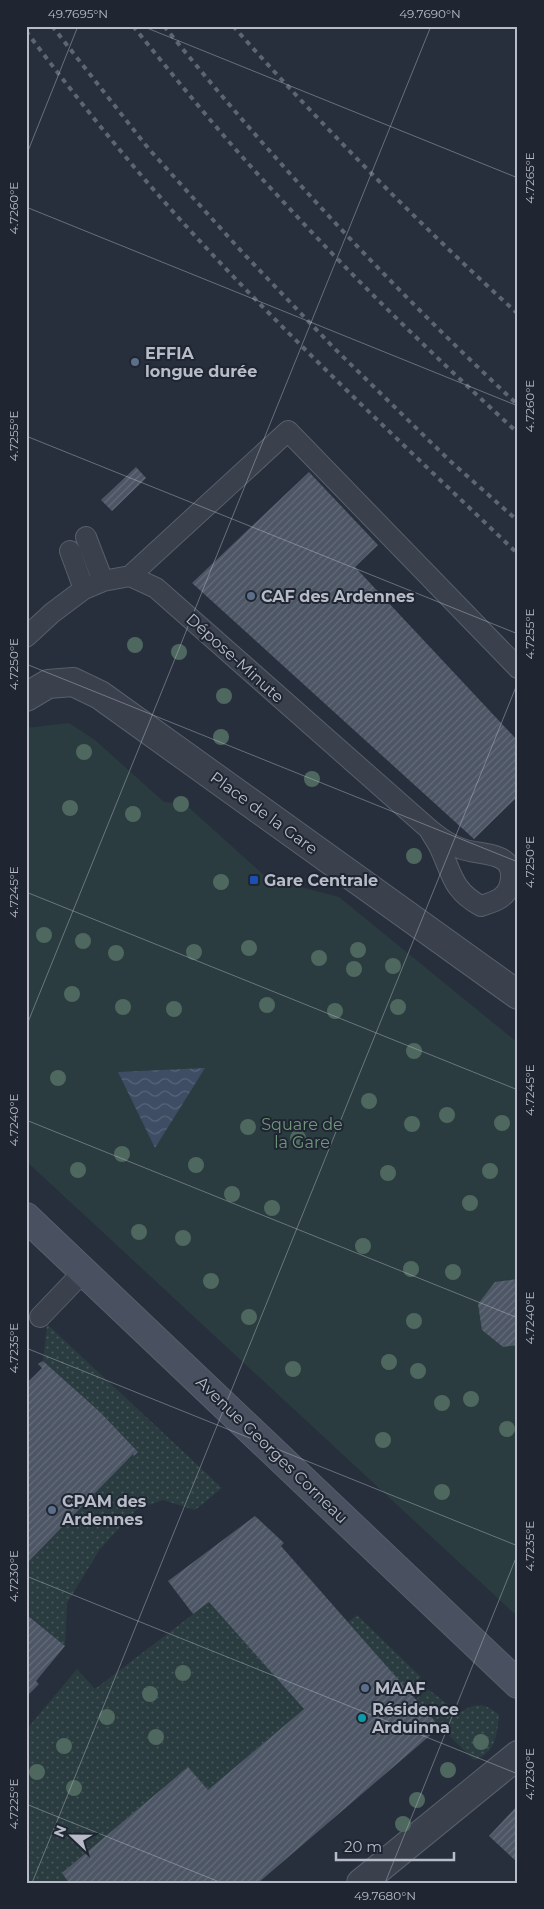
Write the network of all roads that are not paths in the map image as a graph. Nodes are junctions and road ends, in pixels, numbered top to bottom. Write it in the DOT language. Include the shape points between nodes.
graph roads {
  1 [pos="86,537"];
  2 [pos="70,551"];
  3 [pos="130,576"];
  4 [pos="103,580"];
  5 [pos="84,589"];
  6 [pos="26,637"];
  7 [pos="518,668"];
  8 [pos="26,697"];
  9 [pos="428,829"];
  10 [pos="518,995"];
  11 [pos="26,1217"];
  12 [pos="84,1271"];
  13 [pos="40,1317"];
  14 [pos="518,1684"];
  15 [pos="518,1755"];
  16 [pos="361,1883"];
  1 -- 4 [label="lane"];
  2 -- 5 [label="lane"];
  3 -- 4 [label="lane"];
  3 -- 7 [label="lane" via="288,430"];
  3 -- 9 [label="lane, Dépose-Minute" via="156,588"];
  4 -- 5 [label="lane"];
  5 -- 6 [label="lane"];
  8 -- 10 [label="street, Place de la Gare" via="48,684 73,682 100,695"];
  11 -- 12 [label="main road, Avenue Georges Corneau"];
  12 -- 13 [label="lane"];
  12 -- 14 [label="main road, Avenue Georges Corneau"];
  15 -- 16 [label="street"];
}
